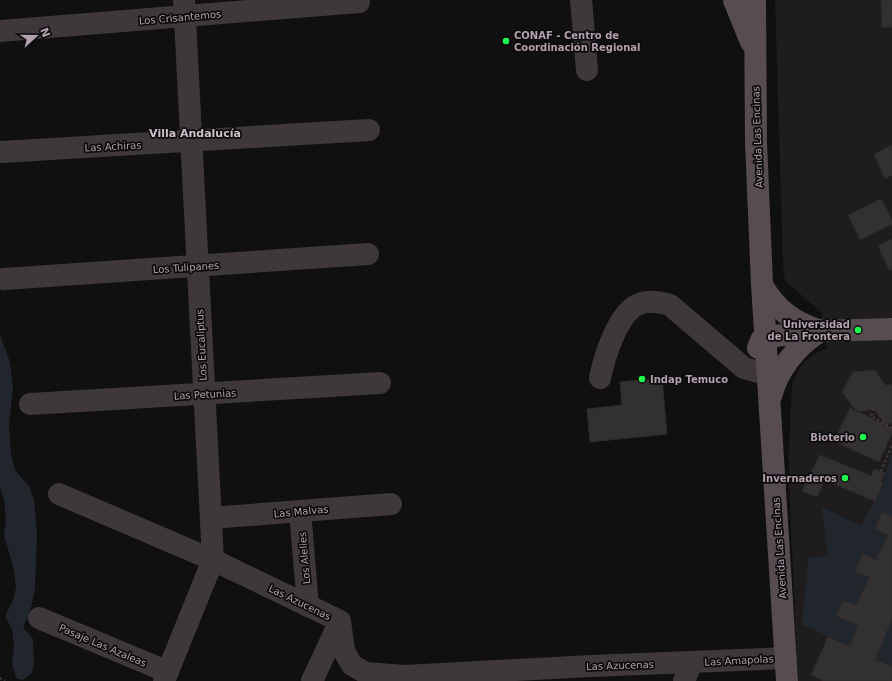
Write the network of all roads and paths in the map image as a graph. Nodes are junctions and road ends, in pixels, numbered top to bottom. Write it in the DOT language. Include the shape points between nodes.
graph roads {
  1 [pos="581,0"];
  2 [pos="734,0"];
  3 [pos="755,0"];
  4 [pos="359,2"];
  5 [pos="184,8"];
  6 [pos="0,31"];
  7 [pos="755,50"];
  8 [pos="587,70"];
  9 [pos="369,130"];
  10 [pos="190,141"];
  11 [pos="1,152"];
  12 [pos="760,224"];
  13 [pos="368,254"];
  14 [pos="197,267"];
  15 [pos="4,280"];
  16 [pos="762,284"];
  17 [pos="892,329"];
  18 [pos="820,331"];
  19 [pos="759,346"];
  20 [pos="600,378"];
  21 [pos="380,383"];
  22 [pos="204,394"];
  23 [pos="30,404"];
  24 [pos="770,408"];
  25 [pos="874,409"];
  26 [pos="892,428"];
  27 [pos="887,444"];
  28 [pos="892,446"];
  29 [pos="881,471"];
  30 [pos="59,494"];
  31 [pos="392,504"];
  32 [pos="300,511"];
  33 [pos="211,518"];
  34 [pos="213,560"];
  35 [pos="308,606"];
  36 [pos="39,618"];
  37 [pos="340,621"];
  38 [pos="786,658"];
  39 [pos="688,672"];
  40 [pos="587,673"];
  41 [pos="166,676"];
  42 [pos="449,678"];
  43 [pos="0,679"];
  44 [pos="6,681"];
  45 [pos="312,681"];
  46 [pos="787,681"];
  1 -- 8 [label="street"];
  2 -- 7 [label="main road, Avenida Las Encinas"];
  3 -- 7 [label="main road, Avenida Las Encinas"];
  4 -- 5 [label="street, Los Crisantemos"];
  5 -- 6 [label="street, Los Crisantemos"];
  5 -- 10 [label="street, Los Eucaliptus"];
  7 -- 12 [label="main road, Avenida Las Encinas"];
  9 -- 10 [label="street, Las Achiras"];
  10 -- 11 [label="street, Las Achiras"];
  10 -- 14 [label="street, Los Eucaliptus"];
  12 -- 16 [label="main road, Avenida Las Encinas"];
  12 -- 19 [label="main road, Avenida Las Encinas" via="750,264"];
  13 -- 14 [label="street, Los Tulipanes"];
  14 -- 15 [label="street, Los Tulipanes"];
  14 -- 22 [label="street, Los Eucaliptus"];
  16 -- 18 [label="main road" via="784,313 807,327"];
  16 -- 19 [label="main road, Avenida Las Encinas"];
  17 -- 18 [label="main road"];
  18 -- 19 [label="main road"];
  18 -- 24 [label="main road" via="802,345 779,374"];
  19 -- 20 [label="street" via="744,368 670,305 648,302 630,310 617,329 609,344"];
  19 -- 24 [label="main road, Avenida Las Encinas"];
  19 -- 24 [label="main road, Avenida Las Encinas" via="762,395"];
  21 -- 22 [label="street, Las Petunias"];
  22 -- 23 [label="street, Las Petunias"];
  22 -- 33 [label="street, Los Eucaliptus"];
  24 -- 38 [label="main road, Avenida Las Encinas"];
  25 -- 26 [label="path" via="871,416"];
  27 -- 28 [label="path"];
  28 -- 29 [label="path"];
  30 -- 34 [label="street, Las Azucenas"];
  31 -- 32 [label="street, Las Malvas"];
  32 -- 33 [label="street, Las Malvas"];
  32 -- 35 [label="street, Los Alelies"];
  33 -- 34 [label="street, Los Eucaliptus"];
  34 -- 35 [label="street, Las Azucenas"];
  34 -- 41 [label="street, Los Eucaliptus"];
  35 -- 37 [label="street, Las Azucenas"];
  36 -- 41 [label="street, Pasaje Las Azaleas"];
  37 -- 42 [label="street, Las Azucenas" via="344,651 352,665 366,673"];
  37 -- 45 [label="street"];
  38 -- 39 [label="street, Las Amapolas"];
  38 -- 46 [label="main road, Avenida Las Encinas"];
  39 -- 40 [label="street, Las Azucenas"];
  40 -- 42 [label="street, Las Azucenas"];
  43 -- 44 [label="path"];
}
